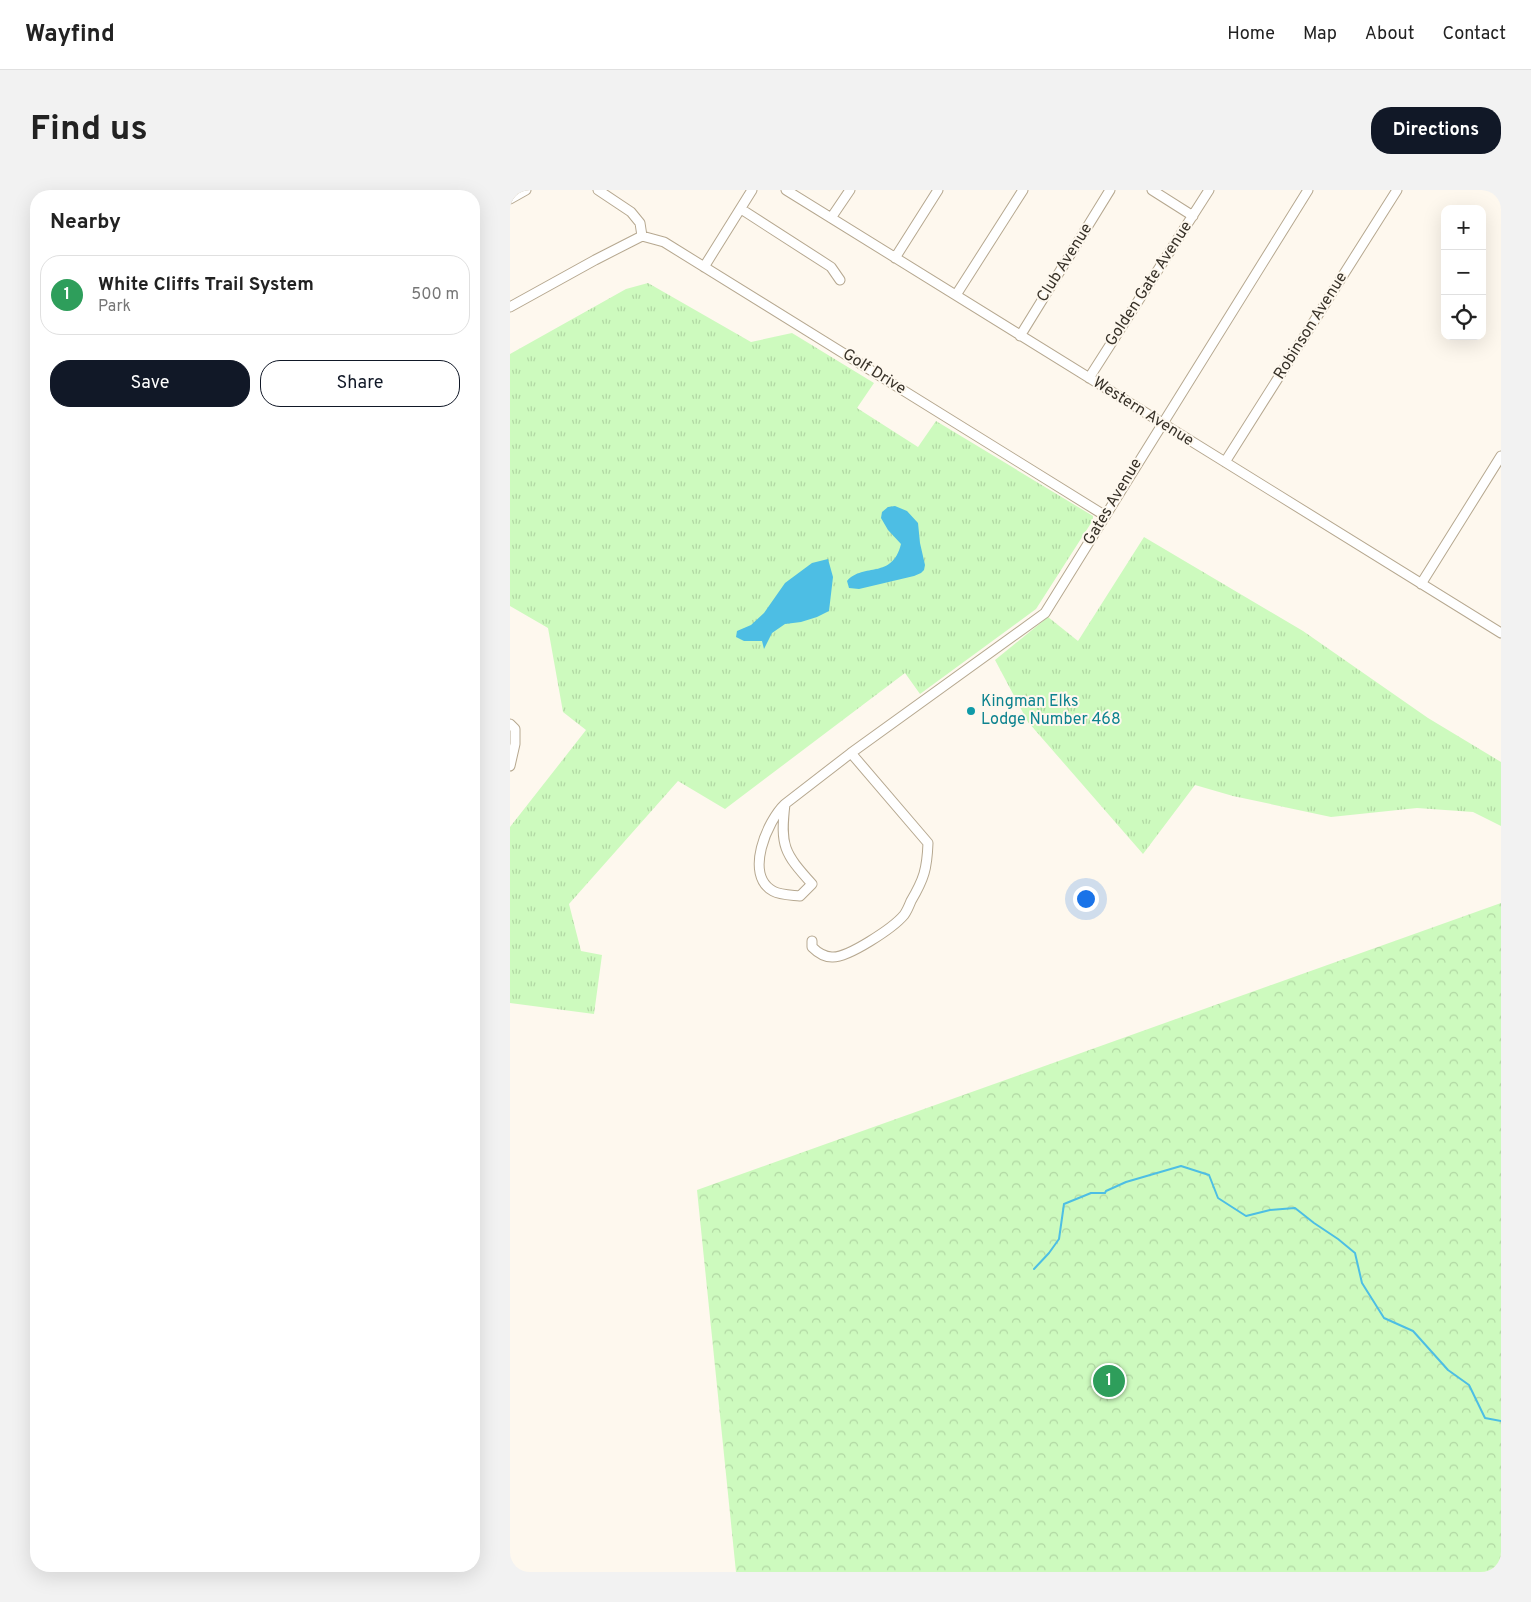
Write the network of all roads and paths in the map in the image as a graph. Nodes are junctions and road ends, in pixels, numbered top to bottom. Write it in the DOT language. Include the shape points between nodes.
graph roads {
  1 [pos="526,190"];
  2 [pos="598,190"];
  3 [pos="752,190"];
  4 [pos="786,190"];
  5 [pos="850,190"];
  6 [pos="938,190"];
  7 [pos="1023,190"];
  8 [pos="1110,190"];
  9 [pos="1152,190"];
  10 [pos="1209,190"];
  11 [pos="1308,190"];
  12 [pos="1397,190"];
  13 [pos="510,199"];
  14 [pos="741,209"];
  15 [pos="1194,216"];
  16 [pos="831,218"];
  17 [pos="642,236"];
  18 [pos="896,258"];
  19 [pos="704,267"];
  20 [pos="840,280"];
  21 [pos="956,295"];
  22 [pos="510,307"];
  23 [pos="1020,336"];
  24 [pos="1089,378"];
  25 [pos="1162,422"];
  26 [pos="1501,456"];
  27 [pos="1225,462"];
  28 [pos="1104,515"];
  29 [pos="1421,584"];
  30 [pos="1501,633"];
  31 [pos="510,724"];
  32 [pos="852,753"];
  33 [pos="510,766"];
  34 [pos="785,804"];
  35 [pos="812,940"];
  1 -- 13 [label="street"];
  2 -- 17 [label="street" via="631,212 640,223"];
  3 -- 14 [label="street"];
  4 -- 16 [label="street, Western Avenue"];
  5 -- 16 [label="street"];
  6 -- 18 [label="street"];
  7 -- 21 [label="street"];
  8 -- 23 [label="street, Club Avenue"];
  9 -- 15 [label="street"];
  10 -- 15 [label="street, Golden Gate Avenue"];
  11 -- 25 [label="street, Gates Avenue"];
  12 -- 27 [label="street, Robinson Avenue"];
  14 -- 19 [label="street"];
  14 -- 20 [label="street" via="831,267"];
  15 -- 24 [label="street, Golden Gate Avenue"];
  16 -- 18 [label="street, Western Avenue"];
  17 -- 19 [label="street, Golf Drive" via="664,242"];
  17 -- 22 [label="street"];
  18 -- 21 [label="street, Western Avenue"];
  19 -- 28 [label="street, Golf Drive"];
  21 -- 23 [label="street, Western Avenue"];
  23 -- 24 [label="street, Western Avenue"];
  24 -- 25 [label="street, Western Avenue"];
  25 -- 27 [label="street, Western Avenue"];
  25 -- 28 [label="street, Gates Avenue"];
  26 -- 29 [label="street"];
  27 -- 29 [label="street, Western Avenue"];
  28 -- 32 [label="street, Gates Avenue" via="1044,613"];
  29 -- 30 [label="street, Western Avenue"];
  31 -- 33 [label="street" via="515,728"];
  32 -- 34 [label="street, Gates Avenue"];
  32 -- 35 [label="street" via="928,843 927,868 904,915 844,956 830,958 812,947"];
  34 -- 34 [label="street, Gates Avenue" via="783,838 786,850 812,884 800,896 773,891 764,883 760,871 762,843 767,828"];
}
